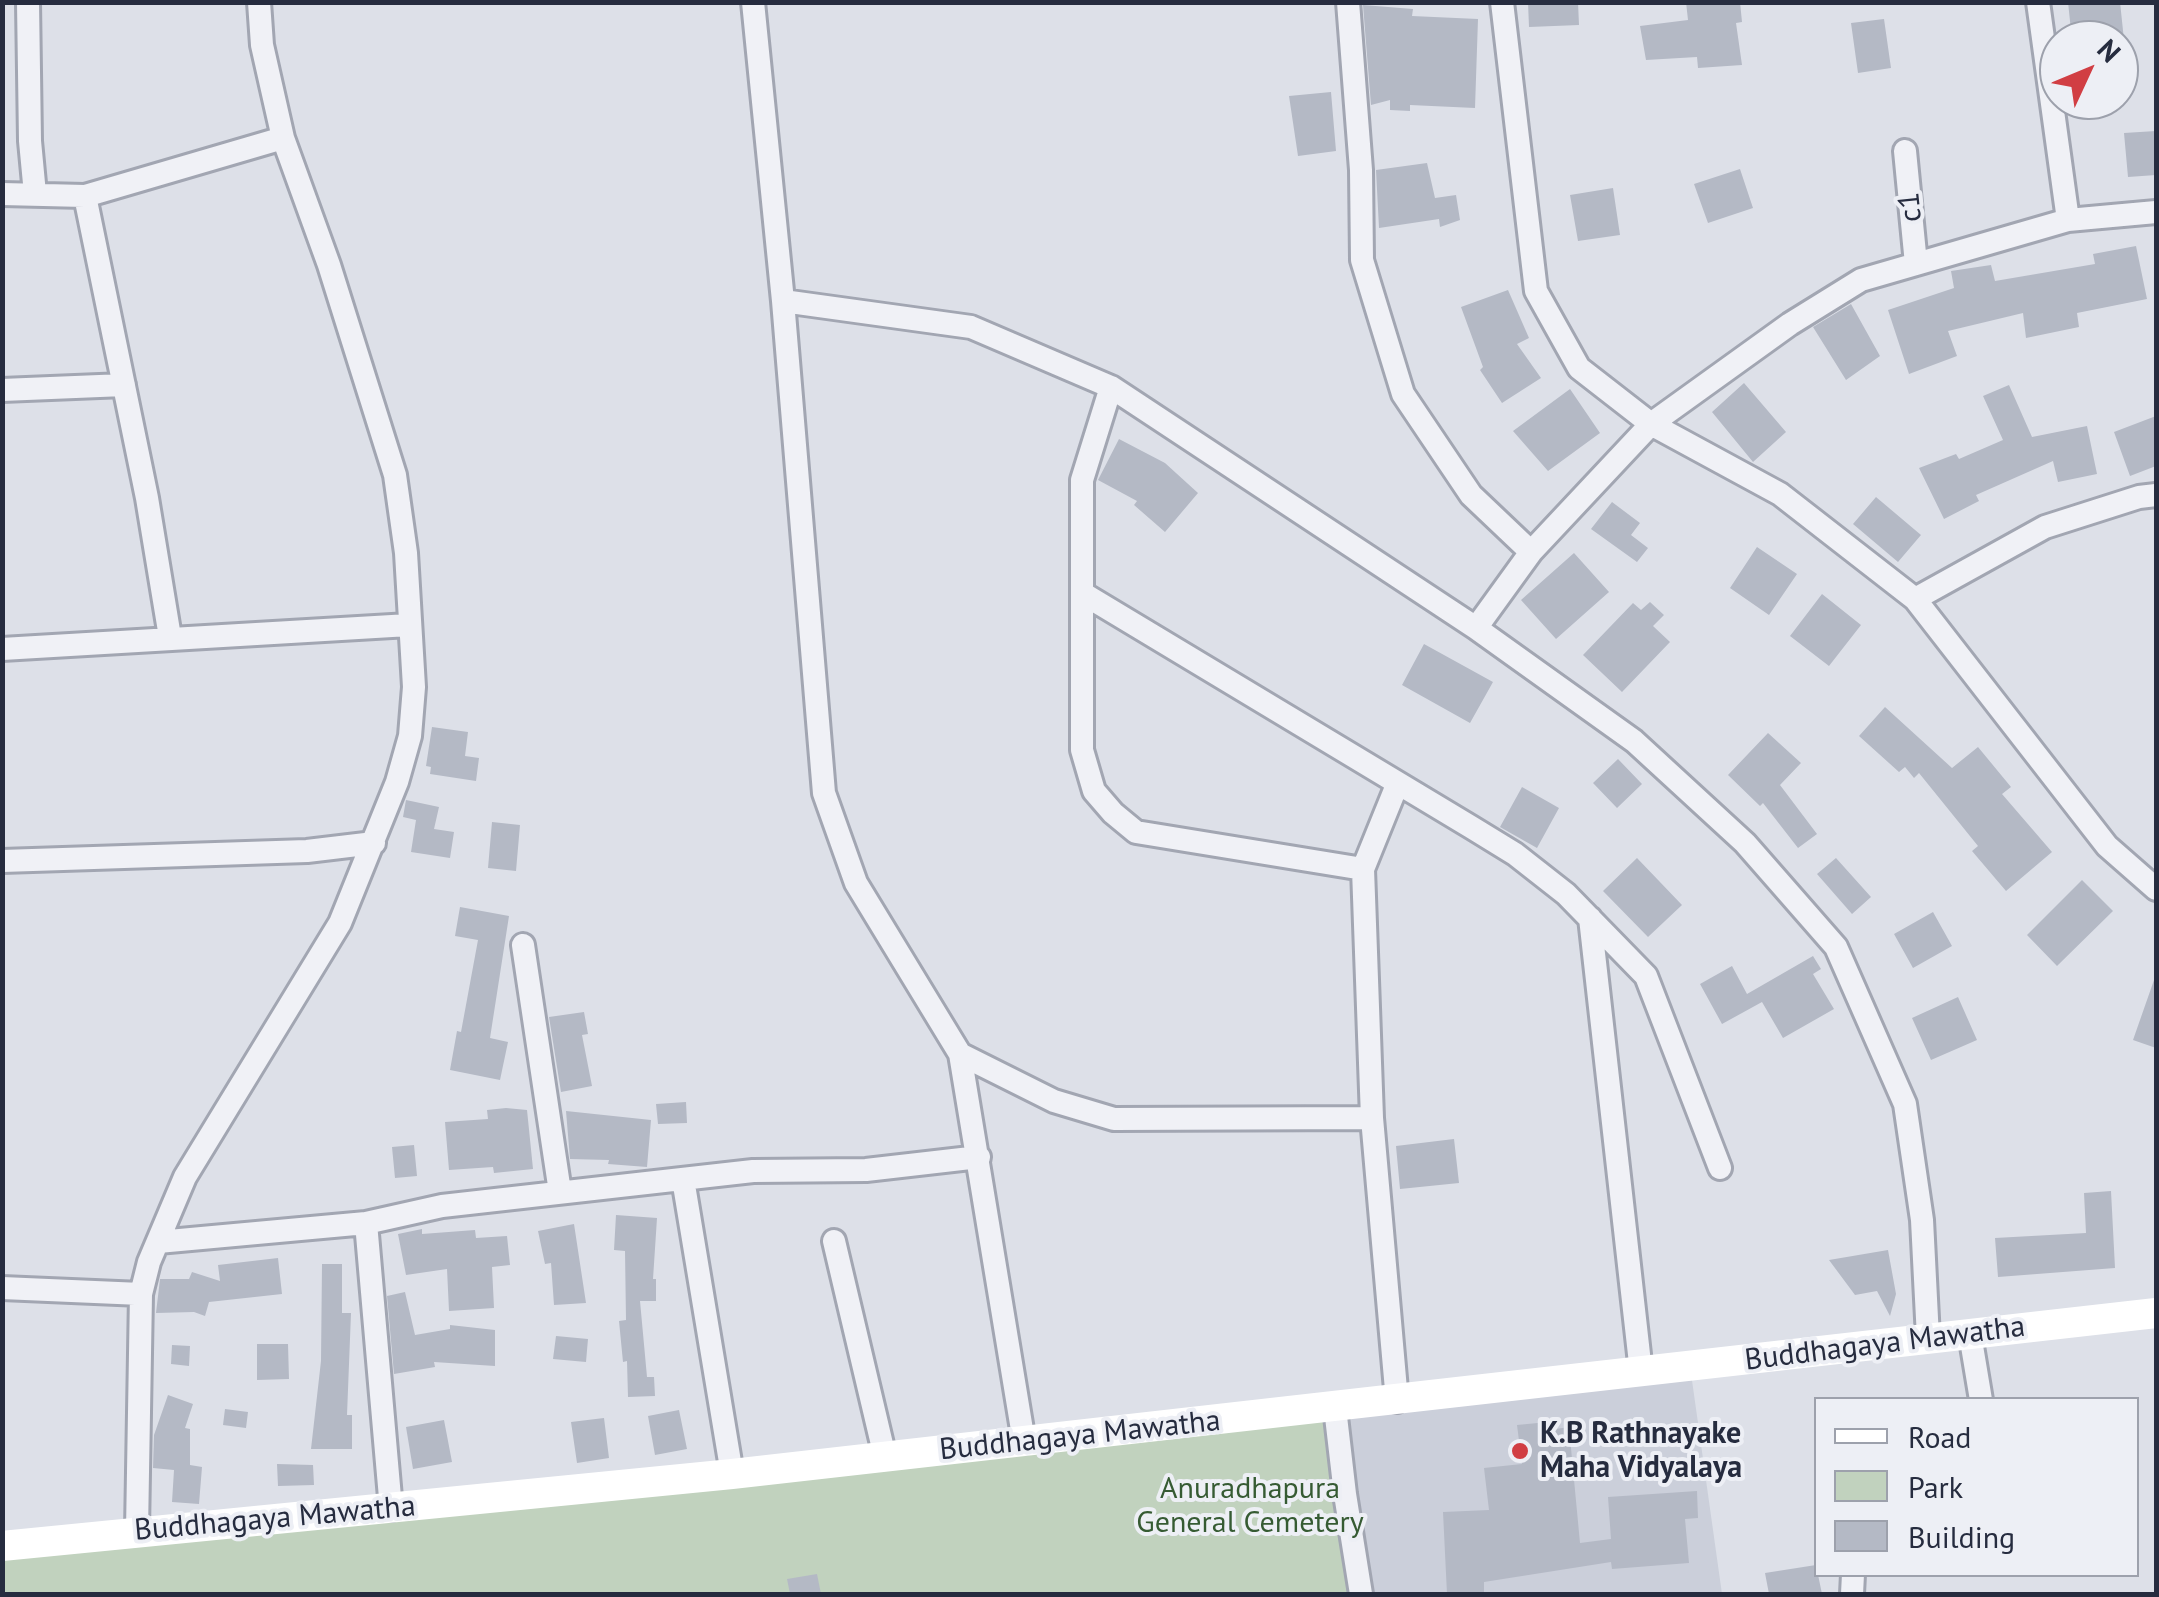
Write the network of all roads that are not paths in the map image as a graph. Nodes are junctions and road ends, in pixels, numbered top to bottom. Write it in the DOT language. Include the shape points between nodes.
graph roads {
  1 [pos="28,2"];
  2 [pos="259,2"];
  3 [pos="754,2"];
  4 [pos="1348,2"];
  5 [pos="1502,2"];
  6 [pos="2038,2"];
  7 [pos="282,138"];
  8 [pos="1905,151"];
  9 [pos="2,194"];
  10 [pos="35,194"];
  11 [pos="85,196"];
  12 [pos="2156,212"];
  13 [pos="2068,220"];
  14 [pos="1916,264"];
  15 [pos="783,301"];
  16 [pos="124,385"];
  17 [pos="1112,388"];
  18 [pos="2,390"];
  19 [pos="1651,424"];
  20 [pos="2156,495"];
  21 [pos="1531,552"];
  22 [pos="1082,593"];
  23 [pos="1915,599"];
  24 [pos="409,625"];
  25 [pos="1476,628"];
  26 [pos="170,637"];
  27 [pos="2,650"];
  28 [pos="1397,784"];
  29 [pos="374,843"];
  30 [pos="2,861"];
  31 [pos="1364,869"];
  32 [pos="2156,889"];
  33 [pos="1590,918"];
  34 [pos="524,945"];
  35 [pos="960,1054"];
  36 [pos="1372,1118"];
  37 [pos="979,1157"];
  38 [pos="1720,1168"];
  39 [pos="683,1179"];
  40 [pos="560,1192"];
  41 [pos="366,1222"];
  42 [pos="834,1241"];
  43 [pos="158,1242"];
  44 [pos="2,1288"];
  45 [pos="141,1294"];
  46 [pos="2156,1313"];
  47 [pos="1970,1334"];
  48 [pos="1928,1338"];
  49 [pos="1641,1372"];
  50 [pos="1980,1397"];
  51 [pos="1397,1401"];
  52 [pos="1335,1408"];
  53 [pos="1024,1442"];
  54 [pos="885,1457"];
  55 [pos="732,1474"];
  56 [pos="391,1509"];
  57 [pos="137,1532"];
  58 [pos="2,1546"];
  59 [pos="1361,1594"];
  1 -- 10 [label="street"];
  2 -- 7 [label="street"];
  3 -- 15 [label="street"];
  4 -- 21 [label="street" via="1362,260 1404,394 1471,494"];
  5 -- 19 [label="street" via="1536,291 1580,368"];
  6 -- 13 [label="street"];
  7 -- 11 [label="street"];
  7 -- 24 [label="street" via="395,475"];
  8 -- 14 [label="street, c1"];
  9 -- 10 [label="street"];
  10 -- 11 [label="street"];
  11 -- 16 [label="street"];
  12 -- 13 [label="street"];
  13 -- 14 [label="street"];
  14 -- 19 [label="street" via="1862,280"];
  15 -- 17 [label="street" via="970,327"];
  15 -- 35 [label="street" via="824,793 856,882"];
  16 -- 18 [label="street"];
  16 -- 26 [label="street"];
  17 -- 22 [label="street" via="1082,480"];
  17 -- 25 [label="street"];
  19 -- 21 [label="street"];
  19 -- 23 [label="street" via="1780,494"];
  20 -- 23 [label="street" via="2044,527"];
  21 -- 25 [label="street"];
  22 -- 28 [label="street"];
  22 -- 31 [label="street" via="1082,750 1094,791 1113,813 1136,832"];
  23 -- 32 [label="street" via="2107,846"];
  24 -- 26 [label="street"];
  24 -- 29 [label="street" via="410,736"];
  25 -- 48 [label="street" via="1634,740 1745,843 1836,947 1905,1104 1922,1220"];
  26 -- 27 [label="street"];
  28 -- 31 [label="street"];
  28 -- 33 [label="street" via="1515,854"];
  29 -- 30 [label="street"];
  29 -- 43 [label="street" via="340,923 185,1178"];
  31 -- 36 [label="street"];
  33 -- 38 [label="street" via="1646,976"];
  33 -- 49 [label="street"];
  34 -- 40 [label="street"];
  35 -- 36 [label="street" via="1054,1100 1114,1119"];
  35 -- 37 [label="street"];
  36 -- 51 [label="street"];
  37 -- 39 [label="street"];
  37 -- 53 [label="street"];
  39 -- 40 [label="street"];
  39 -- 55 [label="street"];
  40 -- 41 [label="street"];
  41 -- 43 [label="street"];
  41 -- 56 [label="street"];
  42 -- 54 [label="street"];
  43 -- 45 [label="street"];
  44 -- 45 [label="street"];
  45 -- 57 [label="street"];
  46 -- 47 [label="main road, Buddhagaya Mawatha"];
  47 -- 48 [label="main road, Buddhagaya Mawatha"];
  47 -- 50 [label="street"];
  48 -- 49 [label="main road, Buddhagaya Mawatha"];
  49 -- 51 [label="main road, Buddhagaya Mawatha"];
  51 -- 52 [label="main road, Buddhagaya Mawatha"];
  52 -- 53 [label="main road, Buddhagaya Mawatha"];
  52 -- 59 [label="street"];
  53 -- 54 [label="main road, Buddhagaya Mawatha"];
  54 -- 55 [label="main road, Buddhagaya Mawatha"];
  55 -- 56 [label="main road, Buddhagaya Mawatha"];
  56 -- 57 [label="main road, Buddhagaya Mawatha"];
  57 -- 58 [label="main road, Buddhagaya Mawatha"];
}
